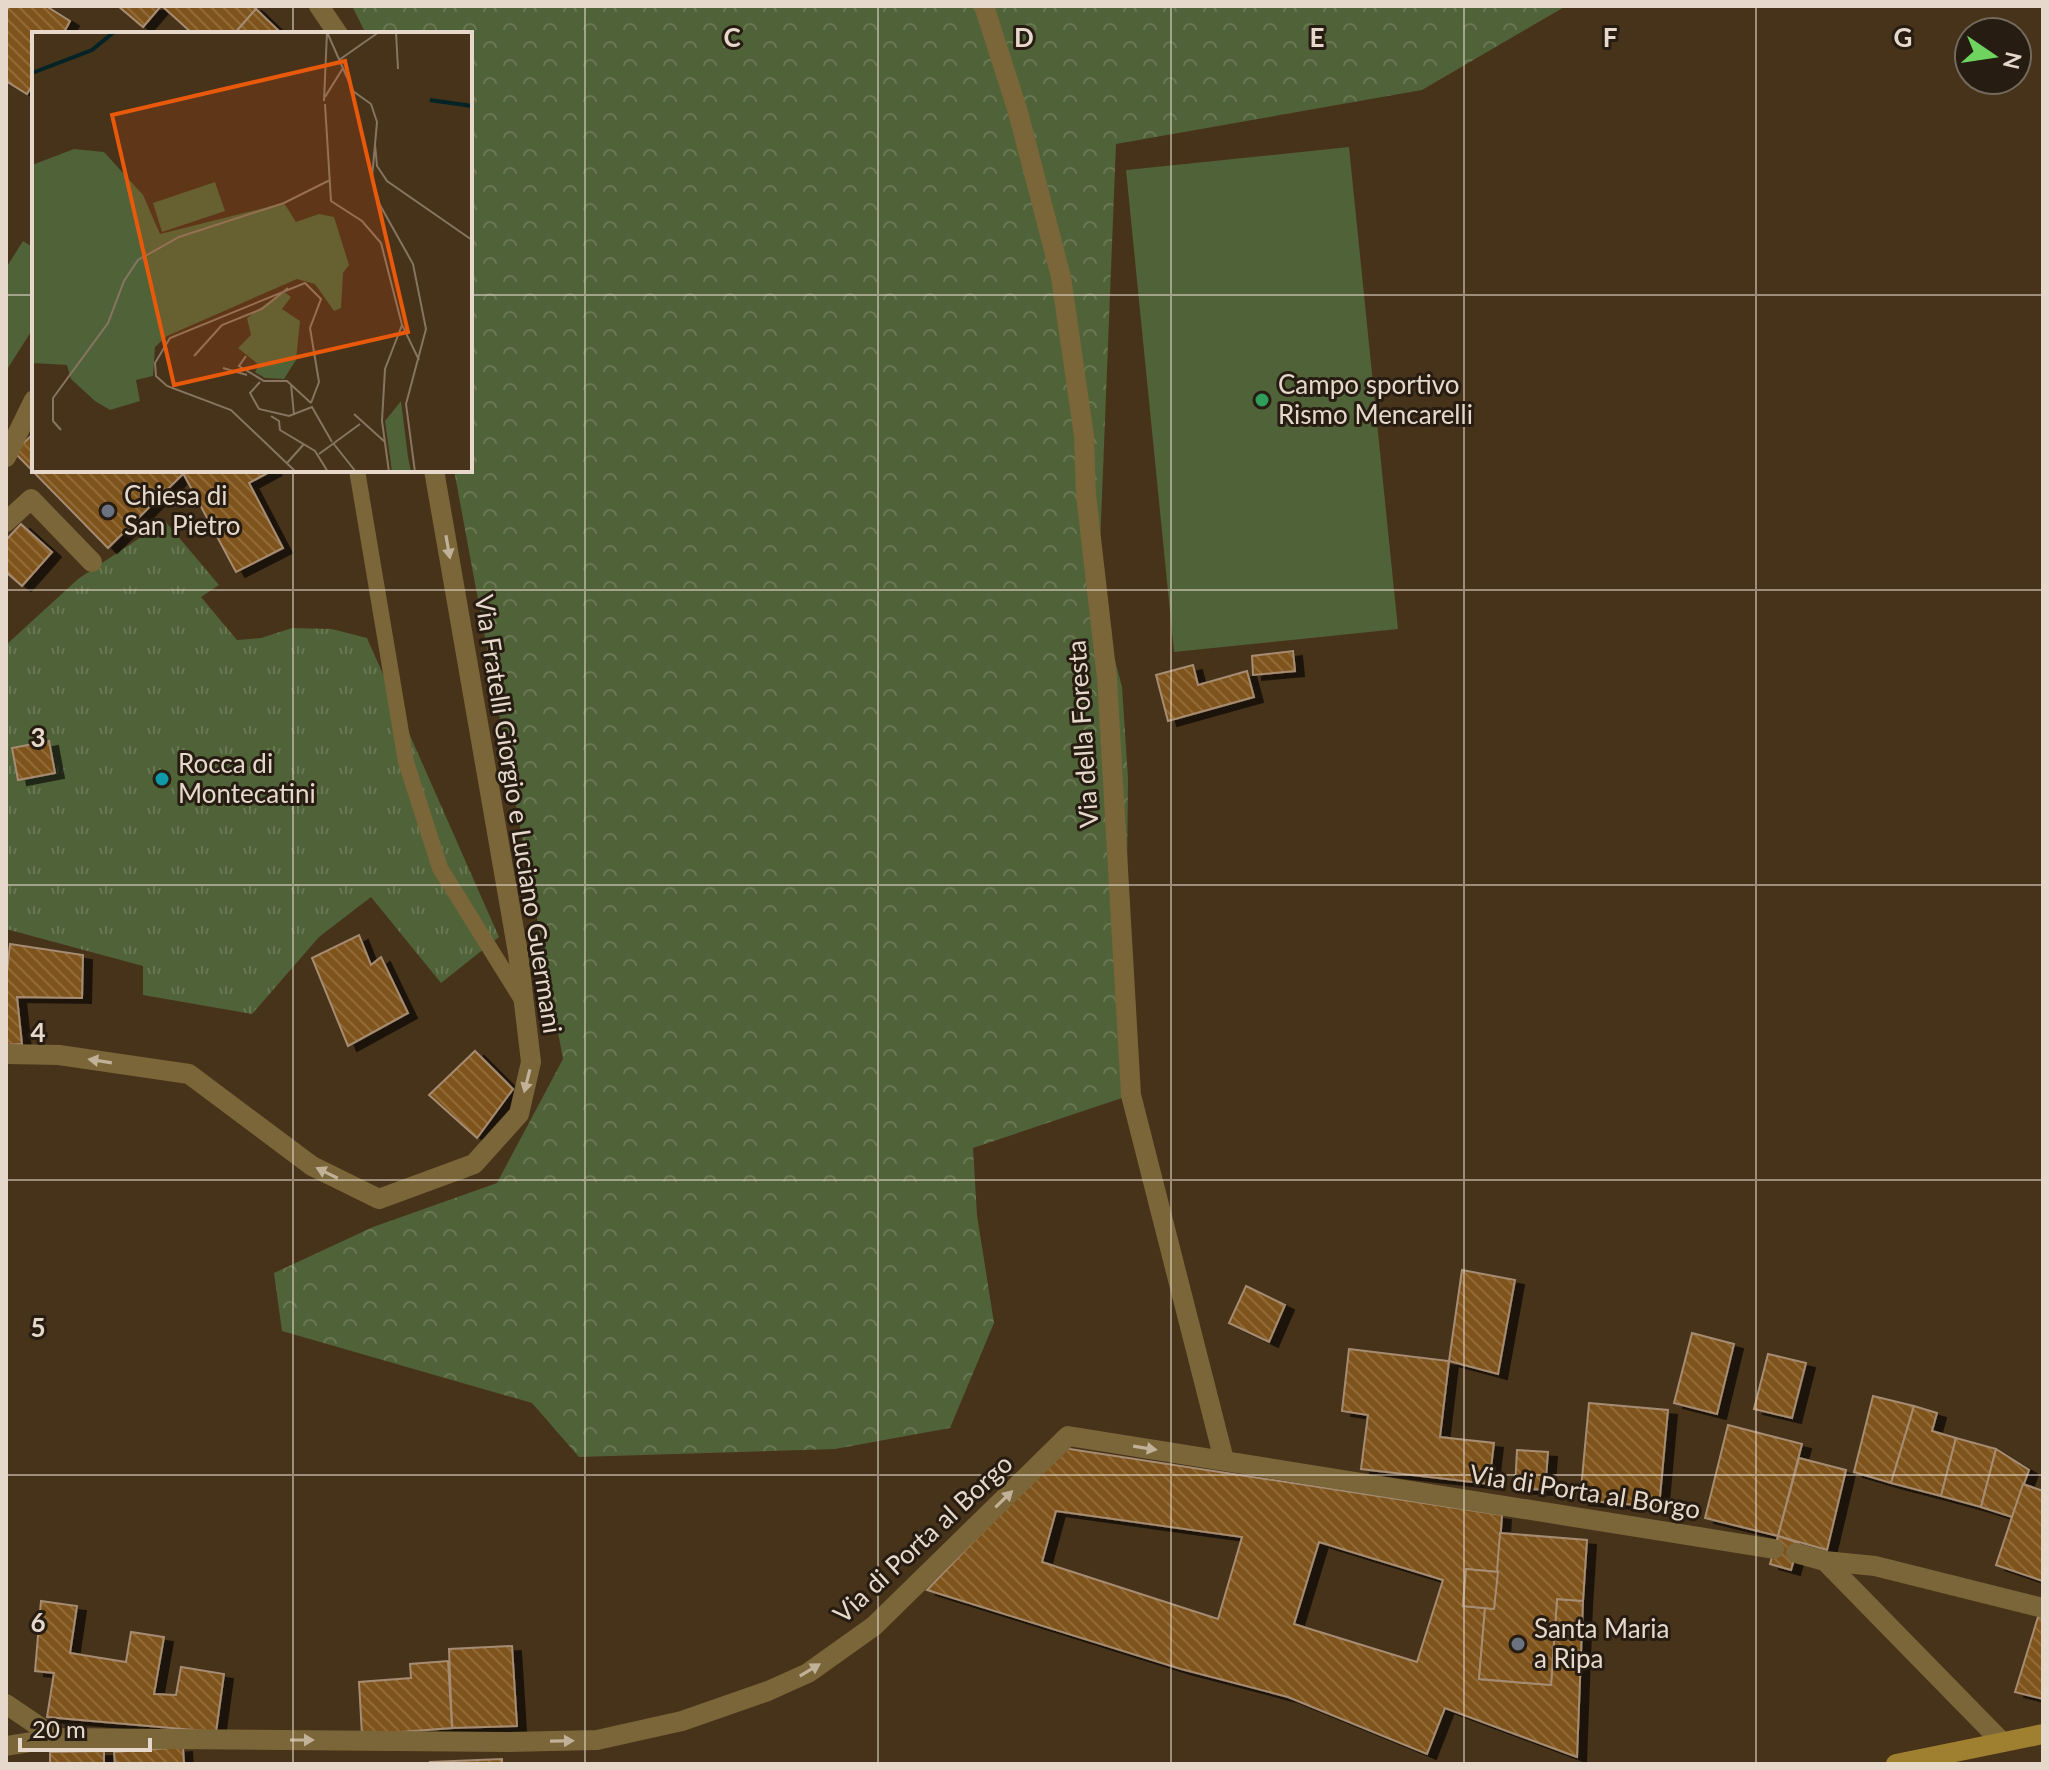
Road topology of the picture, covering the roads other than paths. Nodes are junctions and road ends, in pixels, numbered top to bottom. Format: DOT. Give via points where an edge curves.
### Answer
graph roads {
  1 [pos="319,6"];
  2 [pos="984,6"];
  3 [pos="337,32"];
  4 [pos="32,404"];
  5 [pos="6,457"];
  6 [pos="357,472"];
  7 [pos="434,472"];
  8 [pos="6,522"];
  9 [pos="92,562"];
  10 [pos="525,1004"];
  11 [pos="6,1054"];
  12 [pos="1224,1460"];
  13 [pos="1774,1549"];
  14 [pos="1796,1553"];
  15 [pos="1825,1561"];
  16 [pos="2043,1608"];
  17 [pos="6,1704"];
  18 [pos="2043,1734"];
  19 [pos="56,1738"];
  20 [pos="2002,1742"];
  21 [pos="6,1746"];
  22 [pos="1896,1764"];
  1 -- 3 [label="street"];
  2 -- 12 [label="street, Via della Foresta" via="1061,277 1084,436 1107,678 1131,1095"];
  4 -- 5 [label="street"];
  6 -- 10 [label="lane" via="406,762 440,868"];
  7 -- 10 [label="street, Via Fratelli Giorgio e Luciano Guermani, one-way"];
  8 -- 9 [label="street" via="31,499"];
  10 -- 11 [label="street, Via Fratelli Giorgio e Luciano Guermani, one-way" via="531,1062 519,1114 474,1164 379,1199 312,1166 189,1074 59,1055"];
  12 -- 13 [label="street, Via di Porta al Borgo"];
  19 -- 12 [label="street, Via di Porta al Borgo, one-way" via="597,1740 682,1721 808,1673 874,1626 1068,1436"];
  14 -- 15 [label="street"];
  15 -- 16 [label="street" via="1875,1566"];
  15 -- 20 [label="street"];
  17 -- 19 [label="street"];
  18 -- 20 [label="street"];
  19 -- 21 [label="street, Via di Porta al Borgo"];
  20 -- 22 [label="street"];
}
